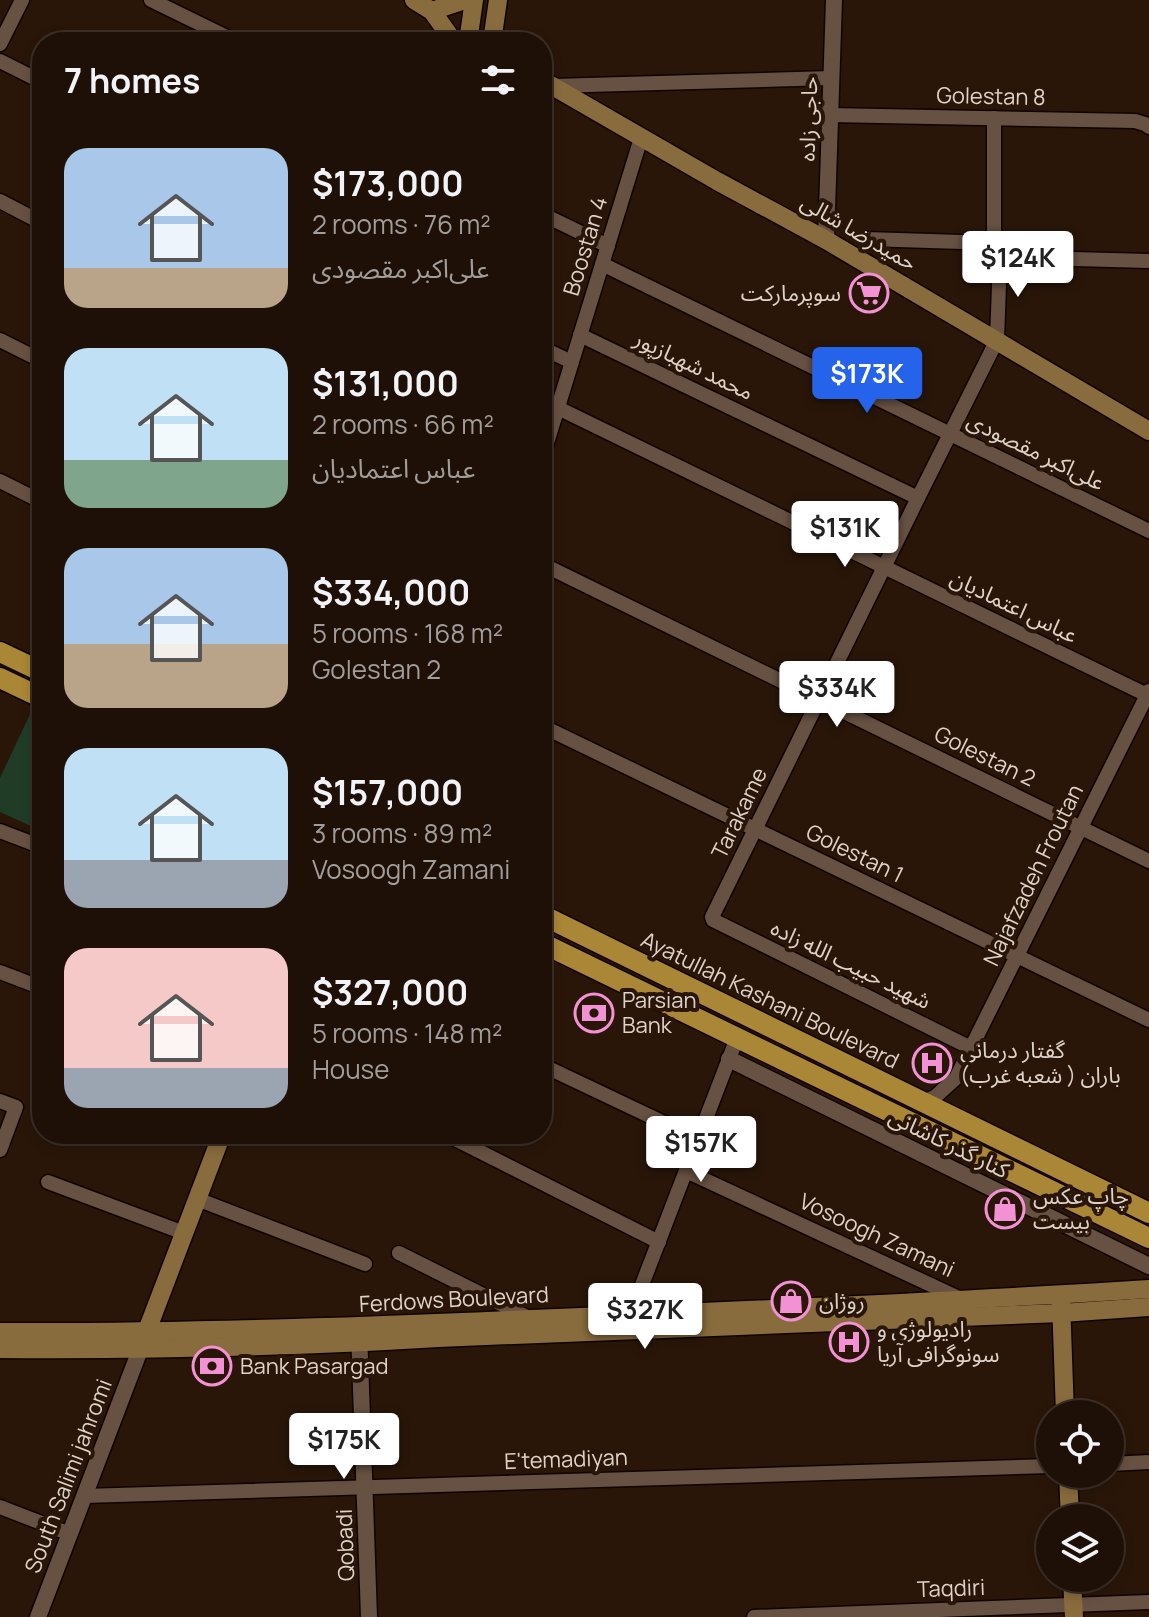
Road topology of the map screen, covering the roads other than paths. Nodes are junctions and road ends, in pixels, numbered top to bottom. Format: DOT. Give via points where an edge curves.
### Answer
graph roads {
  1 [pos="22,0"];
  2 [pos="151,0"];
  3 [pos="414,0"];
  4 [pos="465,0"];
  5 [pos="474,0"];
  6 [pos="834,0"];
  7 [pos="498,3"];
  8 [pos="432,11"];
  9 [pos="217,32"];
  10 [pos="447,32"];
  11 [pos="469,32"];
  12 [pos="494,32"];
  13 [pos="502,32"];
  14 [pos="0,44"];
  15 [pos="0,61"];
  16 [pos="32,77"];
  17 [pos="831,78"];
  18 [pos="552,83"];
  19 [pos="552,86"];
  20 [pos="830,115"];
  21 [pos="994,118"];
  22 [pos="1149,127"];
  23 [pos="641,138"];
  24 [pos="0,201"];
  25 [pos="32,218"];
  26 [pos="552,219"];
  27 [pos="866,239"];
  28 [pos="826,240"];
  29 [pos="608,246"];
  30 [pos="997,250"];
  31 [pos="1149,261"];
  32 [pos="602,264"];
  33 [pos="580,335"];
  34 [pos="0,340"];
  35 [pos="997,340"];
  36 [pos="552,353"];
  37 [pos="32,356"];
  38 [pos="572,362"];
  39 [pos="558,408"];
  40 [pos="552,425"];
  41 [pos="1149,431"];
  42 [pos="950,434"];
  43 [pos="0,481"];
  44 [pos="32,497"];
  45 [pos="918,498"];
  46 [pos="1149,531"];
  47 [pos="884,567"];
  48 [pos="552,569"];
  49 [pos="0,652"];
  50 [pos="32,667"];
  51 [pos="0,678"];
  52 [pos="32,693"];
  53 [pos="1148,694"];
  54 [pos="819,699"];
  55 [pos="552,731"];
  56 [pos="1081,828"];
  57 [pos="756,829"];
  58 [pos="0,831"];
  59 [pos="32,843"];
  60 [pos="1149,861"];
  61 [pos="712,919"];
  62 [pos="552,920"];
  63 [pos="552,948"];
  64 [pos="1017,956"];
  65 [pos="0,972"];
  66 [pos="32,984"];
  67 [pos="1149,1020"];
  68 [pos="737,1038"];
  69 [pos="971,1048"];
  70 [pos="729,1059"];
  71 [pos="552,1070"];
  72 [pos="956,1078"];
  73 [pos="0,1101"];
  74 [pos="922,1102"];
  75 [pos="955,1118"];
  76 [pos="698,1139"];
  77 [pos="218,1144"];
  78 [pos="465,1144"];
  79 [pos="0,1150"];
  80 [pos="686,1171"];
  81 [pos="48,1182"];
  82 [pos="197,1199"];
  83 [pos="1149,1213"];
  84 [pos="184,1233"];
  85 [pos="1149,1238"];
  86 [pos="659,1242"];
  87 [pos="399,1253"];
  88 [pos="365,1264"];
  89 [pos="1149,1266"];
  90 [pos="1149,1289"];
  91 [pos="1061,1304"];
  92 [pos="1149,1307"];
  93 [pos="963,1308"];
  94 [pos="630,1323"];
  95 [pos="532,1327"];
  96 [pos="0,1332"];
  97 [pos="359,1335"];
  98 [pos="143,1342"];
  99 [pos="0,1349"];
  100 [pos="1064,1400"];
  101 [pos="1149,1462"];
  102 [pos="1124,1463"];
  103 [pos="1036,1466"];
  104 [pos="364,1487"];
  105 [pos="84,1496"];
  106 [pos="0,1507"];
  107 [pos="70,1534"];
  108 [pos="1149,1602"];
  109 [pos="1074,1611"];
  110 [pos="38,1617"];
  111 [pos="369,1617"];
  112 [pos="754,1617"];
  1 -- 14 [label="street"];
  2 -- 9 [label="street"];
  3 -- 8 [label="main road"];
  4 -- 8 [label="main road"];
  5 -- 11 [label="main road"];
  6 -- 17 [label="street, حاجی زاده"];
  7 -- 12 [label="main road"];
  7 -- 13 [label="main road"];
  8 -- 10 [label="main road"];
  15 -- 16 [label="street"];
  17 -- 18 [label="street"];
  17 -- 20 [label="street, حاجی زاده"];
  19 -- 23 [label="main road, حمیدرضا شالی"];
  20 -- 21 [label="street, Golestan 8"];
  20 -- 28 [label="street, حاجی زاده"];
  21 -- 22 [label="street, Golestan 8" via="1135,121"];
  21 -- 30 [label="street"];
  23 -- 28 [label="main road, حمیدرضا شالی"];
  23 -- 29 [label="street, Boostan 4"];
  24 -- 25 [label="street"];
  26 -- 29 [label="street"];
  27 -- 30 [label="street"];
  28 -- 35 [label="main road, حمیدرضا شالی"];
  29 -- 32 [label="street, Boostan 4"];
  30 -- 31 [label="street"];
  30 -- 35 [label="street"];
  32 -- 33 [label="street, Boostan 4"];
  32 -- 42 [label="street, علی‌اکبر مقصودی"];
  33 -- 38 [label="street, Boostan 4"];
  33 -- 45 [label="street, محمد شهبازپور"];
  34 -- 37 [label="street"];
  35 -- 41 [label="main road, حمیدرضا شالی"];
  35 -- 42 [label="street, Tarakame"];
  36 -- 38 [label="street"];
  38 -- 39 [label="street, Boostan 4"];
  39 -- 40 [label="street, Boostan 4"];
  39 -- 47 [label="street, عباس اعتمادیان"];
  42 -- 45 [label="street, Tarakame"];
  42 -- 46 [label="street, علی‌اکبر مقصودی"];
  43 -- 44 [label="street"];
  45 -- 47 [label="street, Tarakame"];
  47 -- 53 [label="street, عباس اعتمادیان"];
  47 -- 54 [label="street, Tarakame"];
  48 -- 54 [label="street, Golestan 2"];
  49 -- 50 [label="main road"];
  51 -- 52 [label="main road"];
  53 -- 56 [label="street, Najafzadeh Froutan"];
  54 -- 56 [label="street, Golestan 2"];
  54 -- 57 [label="street, Tarakame"];
  55 -- 57 [label="street, Golestan 1"];
  56 -- 60 [label="street, Golestan 2"];
  56 -- 64 [label="street, Najafzadeh Froutan"];
  57 -- 61 [label="street, Tarakame"];
  57 -- 64 [label="street, Golestan 1"];
  58 -- 59 [label="street"];
  61 -- 69 [label="street, شهید حبیب الله زاده"];
  62 -- 74 [label="main road, Ayatullah Kashani Boulevard"];
  63 -- 68 [label="main road"];
  64 -- 67 [label="street, Golestan 1"];
  64 -- 69 [label="street, Najafzadeh Froutan"];
  65 -- 66 [label="street"];
  68 -- 70 [label="street"];
  68 -- 85 [label="main road"];
  69 -- 72 [label="street, Najafzadeh Froutan"];
  70 -- 76 [label="street"];
  70 -- 89 [label="street, کنار گذر کاشانی"];
  71 -- 76 [label="street"];
  72 -- 74 [label="street, Najafzadeh Froutan"];
  72 -- 75 [label="street, Najafzadeh Froutan"];
  73 -- 79 [label="street" via="16,1107"];
  74 -- 75 [label="main road, Ayatullah Kashani Boulevard"];
  75 -- 83 [label="main road, Ayatullah Kashani Boulevard"];
  76 -- 80 [label="street"];
  77 -- 82 [label="main road"];
  78 -- 86 [label="street"];
  80 -- 86 [label="street"];
  80 -- 93 [label="street, Vosoogh Zamani"];
  81 -- 84 [label="street"];
  82 -- 84 [label="main road"];
  82 -- 88 [label="street"];
  84 -- 98 [label="main road"];
  86 -- 94 [label="street"];
  87 -- 95 [label="street"];
  90 -- 91 [label="main road, Ferdows Boulevard"];
  91 -- 92 [label="main road, Ferdows Boulevard"];
  91 -- 93 [label="main road, Ferdows Boulevard"];
  91 -- 100 [label="main road"];
  93 -- 94 [label="main road, Ferdows Boulevard"];
  94 -- 95 [label="main road, Ferdows Boulevard"];
  95 -- 97 [label="main road, Ferdows Boulevard"];
  96 -- 98 [label="main road, Ferdows Boulevard"];
  97 -- 98 [label="main road, Ferdows Boulevard"];
  97 -- 104 [label="street, Qobadi"];
  98 -- 99 [label="main road, Ferdows Boulevard"];
  98 -- 105 [label="street, South Salimi jahromi"];
  101 -- 102 [label="street"];
  103 -- 104 [label="street, E'temadiyan"];
  104 -- 105 [label="street, E'temadiyan"];
  104 -- 111 [label="street, Qobadi"];
  105 -- 107 [label="street, South Salimi jahromi"];
  106 -- 107 [label="street"];
  107 -- 110 [label="street, South Salimi jahromi"];
  108 -- 109 [label="street, Taqdiri"];
  109 -- 112 [label="street, Taqdiri"];
}
